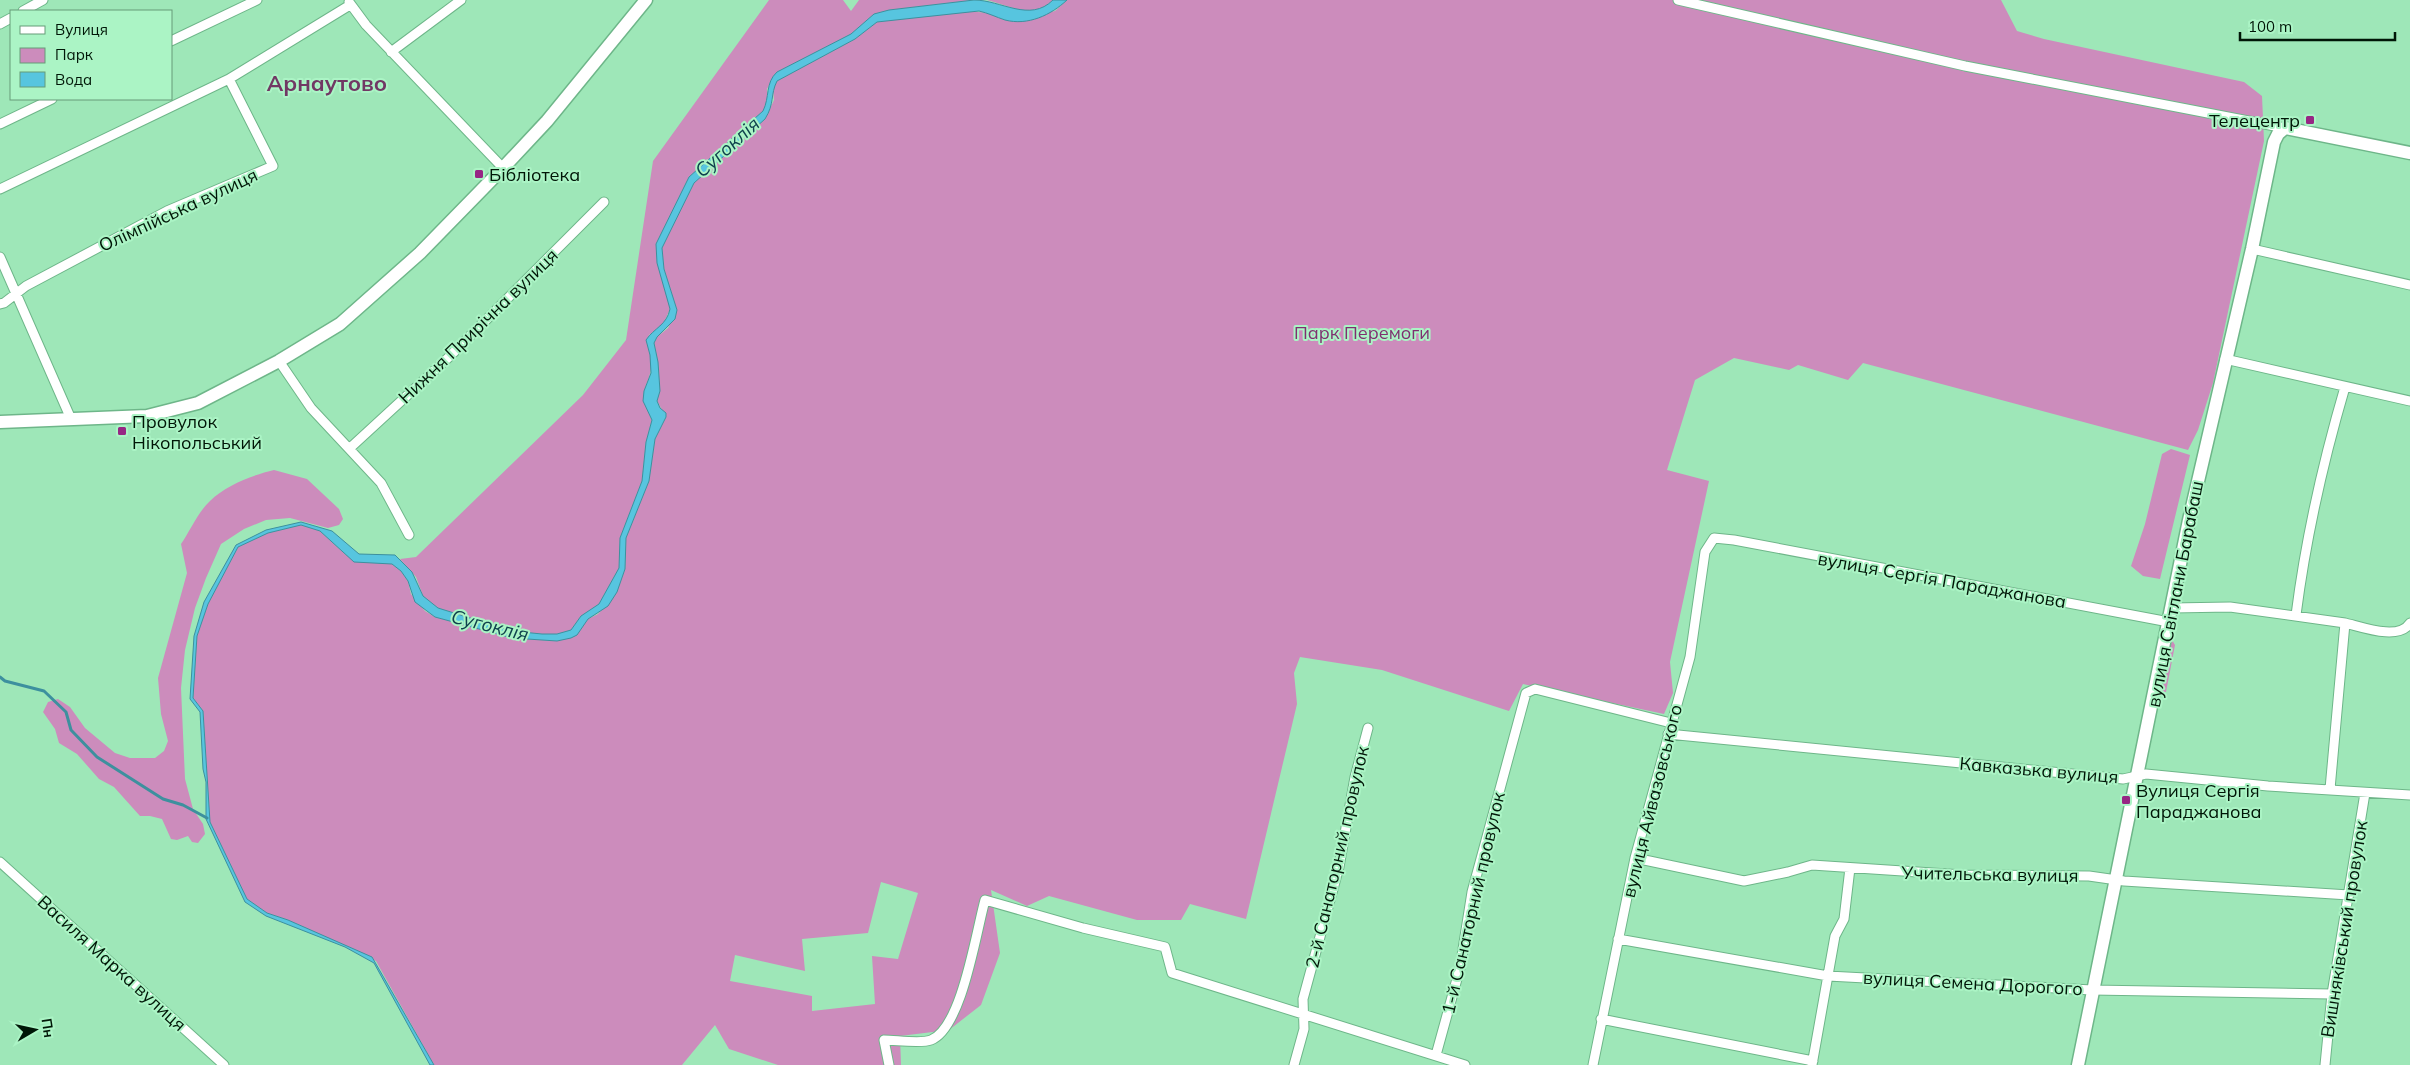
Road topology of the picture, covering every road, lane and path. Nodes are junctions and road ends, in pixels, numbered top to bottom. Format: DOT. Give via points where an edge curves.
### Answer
graph roads {
  1 [pos="42,0"];
  2 [pos="257,0"];
  3 [pos="460,0"];
  4 [pos="646,0"];
  5 [pos="1678,0"];
  6 [pos="349,3"];
  7 [pos="25,10"];
  8 [pos="172,41"];
  9 [pos="391,52"];
  10 [pos="230,79"];
  11 [pos="50,100"];
  12 [pos="0,124"];
  13 [pos="2285,128"];
  14 [pos="2410,153"];
  15 [pos="503,168"];
  16 [pos="0,188"];
  17 [pos="604,202"];
  18 [pos="2252,249"];
  19 [pos="0,257"];
  20 [pos="2410,285"];
  21 [pos="15,295"];
  22 [pos="0,304"];
  23 [pos="2225,359"];
  24 [pos="279,361"];
  25 [pos="2345,387"];
  26 [pos="2410,401"];
  27 [pos="71,419"];
  28 [pos="0,422"];
  29 [pos="350,448"];
  30 [pos="409,535"];
  31 [pos="1714,538"];
  32 [pos="2172,608"];
  33 [pos="2296,615"];
  34 [pos="2169,622"];
  35 [pos="2345,623"];
  36 [pos="2410,623"];
  37 [pos="1670,723"];
  38 [pos="1368,728"];
  39 [pos="1668,734"];
  40 [pos="2138,776"];
  41 [pos="2330,789"];
  42 [pos="2365,793"];
  43 [pos="2410,795"];
  44 [pos="1635,858"];
  45 [pos="0,862"];
  46 [pos="1850,868"];
  47 [pos="2116,880"];
  48 [pos="2349,895"];
  49 [pos="1618,939"];
  50 [pos="1828,976"];
  51 [pos="2092,990"];
  52 [pos="2332,994"];
  53 [pos="1305,1015"];
  54 [pos="1601,1019"];
  55 [pos="1436,1055"];
  56 [pos="1812,1063"];
  57 [pos="224,1065"];
  58 [pos="888,1065"];
  59 [pos="1294,1065"];
  60 [pos="1465,1065"];
  61 [pos="1593,1065"];
  62 [pos="2078,1065"];
  63 [pos="2325,1065"];
  1 -- 7 [label="street"];
  2 -- 8 [label="street"];
  3 -- 9 [label="street"];
  4 -- 15 [label="street" via="547,121"];
  5 -- 13 [label="street" via="1965,66"];
  6 -- 9 [label="street"];
  6 -- 10 [label="street"];
  9 -- 15 [label="street"];
  10 -- 16 [label="street"];
  10 -- 21 [label="street, Олімпійська вулиця" via="272,166 167,211 26,286"];
  11 -- 12 [label="street"];
  13 -- 14 [label="street"];
  13 -- 18 [label="street, вулиця Світлани Барабаш" via="2274,142"];
  15 -- 24 [label="street" via="420,253 340,324"];
  17 -- 29 [label="street, Нижня Прирічна вулиця" via="449,357"];
  18 -- 20 [label="street"];
  18 -- 23 [label="street, вулиця Світлани Барабаш"];
  19 -- 21 [label="street"];
  21 -- 22 [label="street, Олімпійська вулиця"];
  21 -- 27 [label="street"];
  23 -- 25 [label="street"];
  23 -- 32 [label="street, вулиця Світлани Барабаш"];
  24 -- 27 [label="street" via="198,403 168,412"];
  24 -- 29 [label="street" via="311,408"];
  25 -- 26 [label="street"];
  25 -- 33 [label="street" via="2305,545"];
  27 -- 28 [label="street"];
  29 -- 30 [label="street" via="382,483"];
  31 -- 34 [label="street, вулиця Сергія Параджанова"];
  31 -- 37 [label="street, вулиця Айвазовського" via="1706,552 1690,657"];
  32 -- 33 [label="street" via="2230,607"];
  32 -- 34 [label="street, вулиця Світлани Барабаш"];
  33 -- 35 [label="street"];
  34 -- 40 [label="street, вулиця Світлани Барабаш"];
  35 -- 36 [label="street" via="2399,632"];
  35 -- 41 [label="street"];
  37 -- 39 [label="street, вулиця Айвазовського"];
  37 -- 55 [label="street, 1-й Санаторний провулок" via="1535,689 1526,693 1472,892 1460,968"];
  38 -- 53 [label="street, 2-й Санаторний провулок" via="1355,777 1339,867 1303,999"];
  39 -- 40 [label="street, Кавказька вулиця" via="2123,779"];
  39 -- 44 [label="street, вулиця Айвазовського"];
  40 -- 41 [label="street, Кавказька вулиця" via="2146,774"];
  40 -- 47 [label="street, вулиця Світлани Барабаш"];
  41 -- 42 [label="street, Кавказька вулиця"];
  42 -- 43 [label="street, Кавказька вулиця"];
  42 -- 48 [label="street, Вишняківський провулок"];
  44 -- 46 [label="street, Учительська вулиця" via="1744,881 1812,865"];
  44 -- 49 [label="street, вулиця Айвазовського"];
  45 -- 57 [label="street, Василя Марка вулиця"];
  46 -- 47 [label="street, Учительська вулиця" via="1962,875 2089,876"];
  46 -- 50 [label="street" via="1844,918 1835,936"];
  47 -- 48 [label="street, Учительська вулиця"];
  47 -- 51 [label="street, вулиця Світлани Барабаш"];
  48 -- 52 [label="street, Вишняківський провулок"];
  49 -- 50 [label="street, вулиця Семена Дорогого"];
  49 -- 54 [label="street, вулиця Айвазовського"];
  50 -- 51 [label="street, вулиця Семена Дорогого"];
  50 -- 56 [label="street"];
  51 -- 52 [label="street, вулиця Семена Дорогого"];
  51 -- 62 [label="street, вулиця Світлани Барабаш"];
  52 -- 63 [label="street, Вишняківський провулок"];
  53 -- 55 [label="street"];
  53 -- 58 [label="street" via="1172,973 1165,947 986,900 960,1002 942,1033 930,1041 884,1040"];
  53 -- 59 [label="street, 2-й Санаторний провулок"];
  54 -- 56 [label="street"];
  54 -- 61 [label="street, вулиця Айвазовського"];
  55 -- 60 [label="street"];
}
